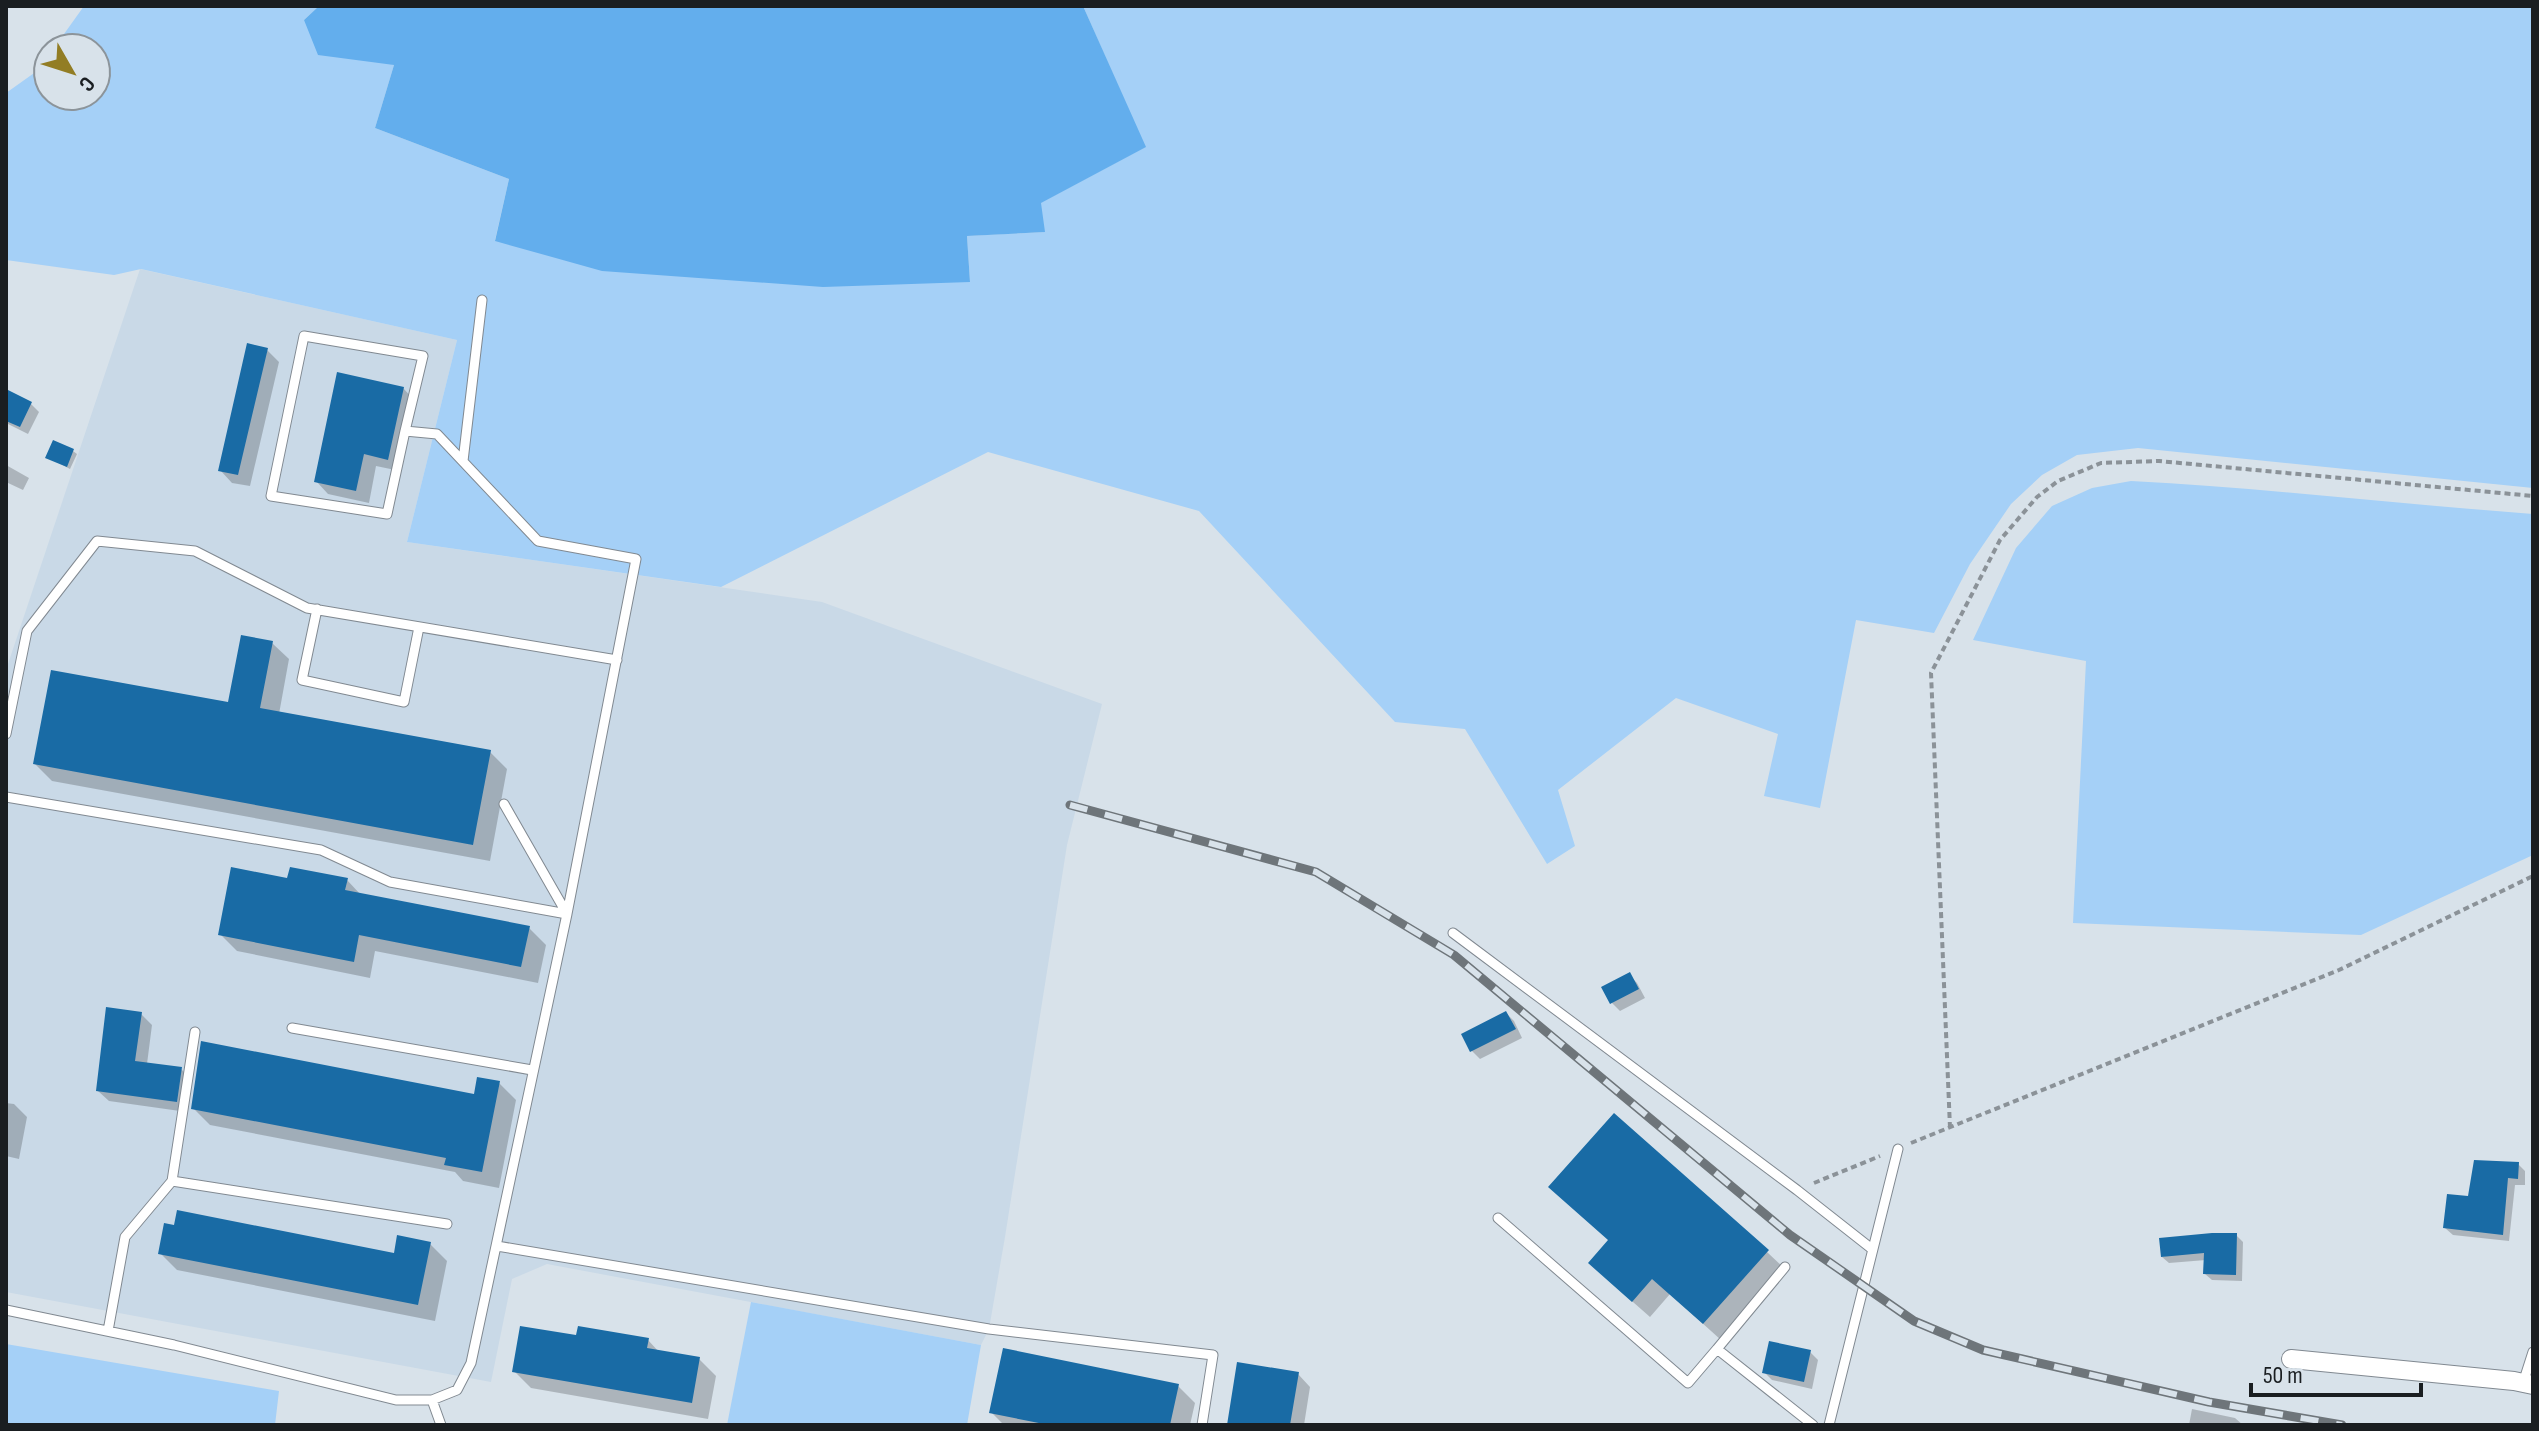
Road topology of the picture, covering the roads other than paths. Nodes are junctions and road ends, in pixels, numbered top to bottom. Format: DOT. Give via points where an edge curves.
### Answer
graph roads {
  1 [pos="482,300"];
  2 [pos="405,431"];
  3 [pos="463,461"];
  4 [pos="317,609"];
  5 [pos="419,627"];
  6 [pos="617,660"];
  7 [pos="6,734"];
  8 [pos="6,797"];
  9 [pos="504,804"];
  10 [pos="567,914"];
  11 [pos="1453,933"];
  12 [pos="292,1028"];
  13 [pos="195,1032"];
  14 [pos="532,1070"];
  15 [pos="1898,1149"];
  16 [pos="172,1181"];
  17 [pos="1498,1218"];
  18 [pos="447,1224"];
  19 [pos="497,1246"];
  20 [pos="1872,1249"];
  21 [pos="1785,1267"];
  22 [pos="6,1310"];
  23 [pos="108,1331"];
  24 [pos="1717,1349"];
  25 [pos="2533,1352"];
  26 [pos="2291,1359"];
  27 [pos="2528,1384"];
  28 [pos="432,1400"];
  29 [pos="441,1425"];
  30 [pos="1202,1425"];
  31 [pos="1813,1425"];
  32 [pos="1829,1425"];
  1 -- 3 [label="lane"];
  2 -- 2 [label="lane" via="423,356 304,336 271,496 387,514"];
  2 -- 3 [label="lane" via="437,434"];
  3 -- 6 [label="lane" via="538,541 636,559"];
  4 -- 5 [label="lane"];
  4 -- 5 [label="lane" via="302,680 404,702"];
  4 -- 7 [label="lane" via="195,551 97,541 27,631"];
  5 -- 6 [label="lane"];
  6 -- 10 [label="lane"];
  8 -- 10 [label="lane" via="321,850 390,882"];
  9 -- 10 [label="lane"];
  10 -- 14 [label="lane"];
  11 -- 20 [label="lane"];
  12 -- 14 [label="lane"];
  13 -- 16 [label="lane"];
  14 -- 19 [label="lane"];
  15 -- 20 [label="lane"];
  16 -- 18 [label="lane"];
  16 -- 23 [label="lane" via="125,1237"];
  17 -- 24 [label="lane" via="1688,1383"];
  19 -- 28 [label="lane" via="471,1363 457,1390"];
  19 -- 30 [label="lane" via="989,1329 1213,1355"];
  20 -- 32 [label="lane"];
  21 -- 24 [label="lane"];
  22 -- 23 [label="lane"];
  23 -- 28 [label="lane" via="396,1400"];
  24 -- 31 [label="lane"];
  25 -- 27 [label="lane"];
  26 -- 27 [label="street"];
  28 -- 29 [label="lane"];
}
